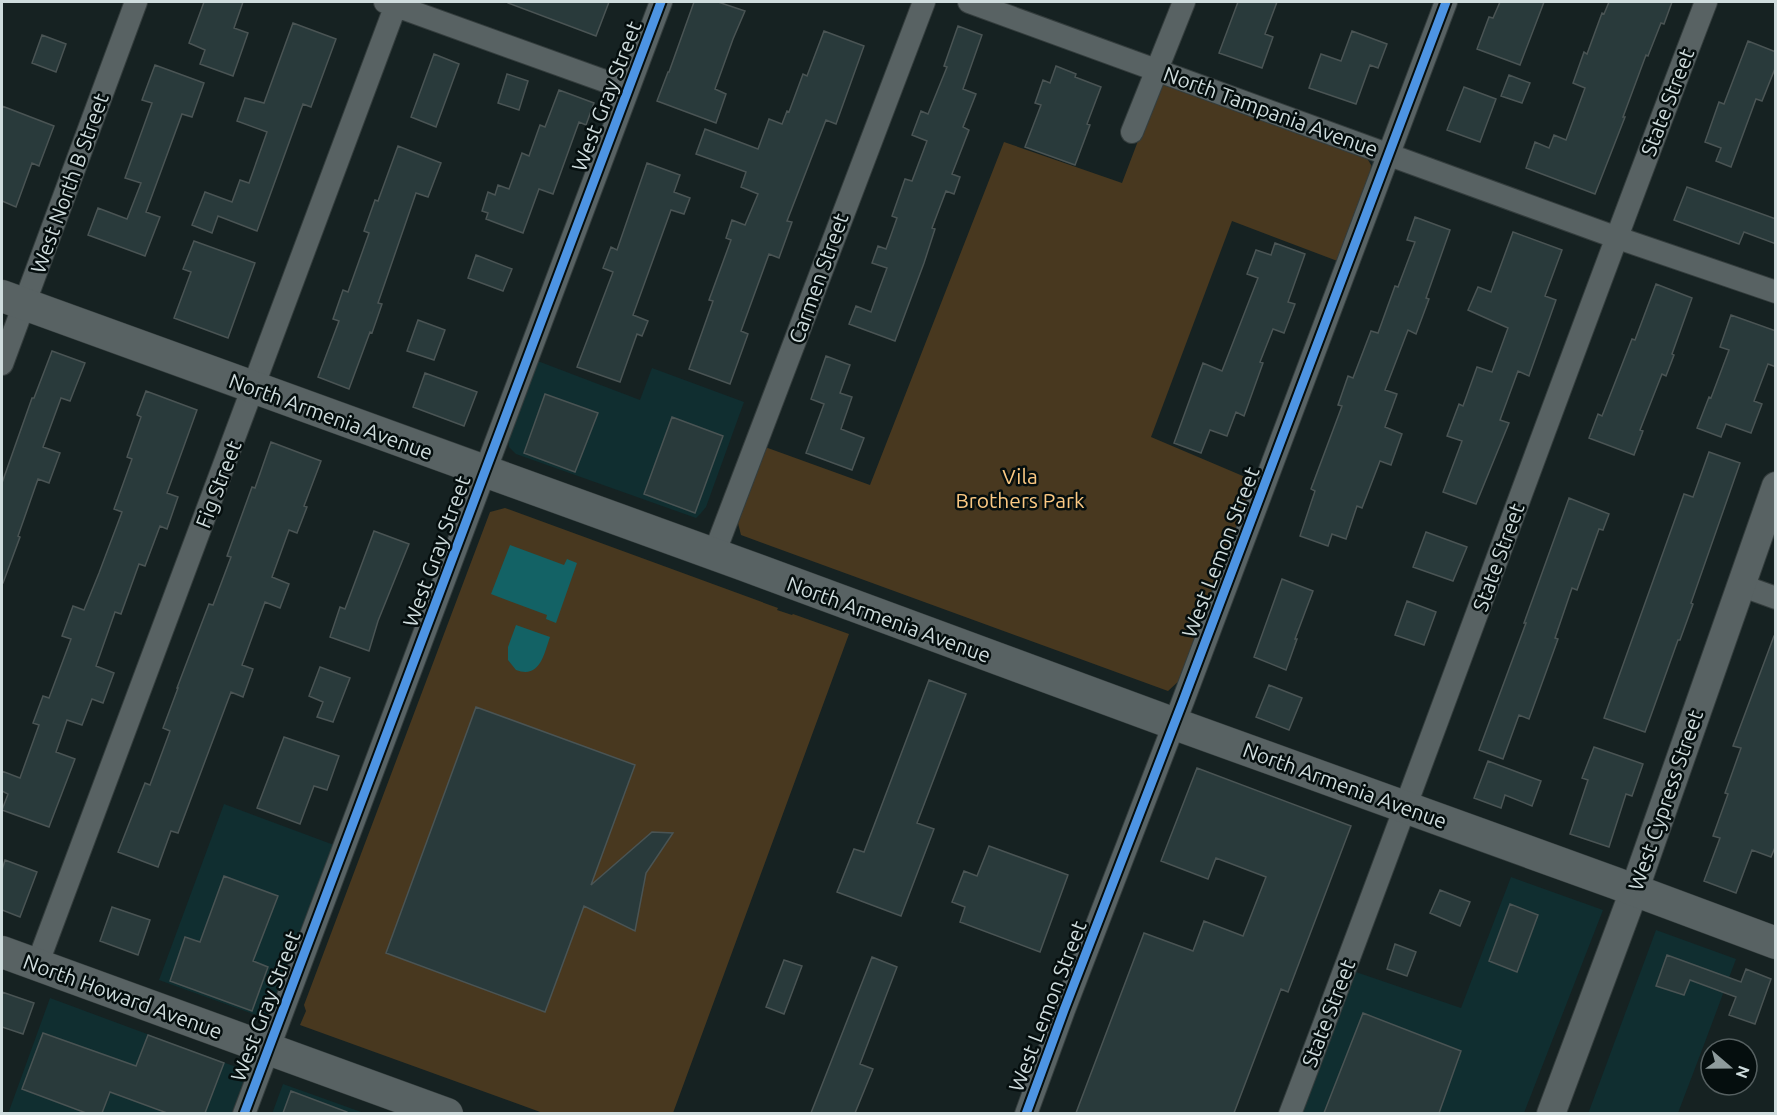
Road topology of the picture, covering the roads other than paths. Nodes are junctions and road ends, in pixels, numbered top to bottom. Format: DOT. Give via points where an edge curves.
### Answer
graph roads {
  1 [pos="136,2"];
  2 [pos="661,2"];
  3 [pos="924,2"];
  4 [pos="969,2"];
  5 [pos="1184,2"];
  6 [pos="1446,2"];
  7 [pos="1706,2"];
  8 [pos="393,3"];
  9 [pos="1158,70"];
  10 [pos="627,89"];
  11 [pos="1132,132"];
  12 [pos="1389,154"];
  13 [pos="1616,237"];
  14 [pos="1776,292"];
  15 [pos="13,300"];
  16 [pos="2,364"];
  17 [pos="254,388"];
  18 [pos="485,471"];
  19 [pos="1776,486"];
  20 [pos="714,554"];
  21 [pos="1740,585"];
  22 [pos="1776,598"];
  23 [pos="1175,724"];
  24 [pos="1406,807"];
  25 [pos="1634,891"];
  26 [pos="1776,944"];
  27 [pos="2,952"];
  28 [pos="37,965"];
  29 [pos="268,1049"];
  30 [pos="244,1113"];
  31 [pos="447,1113"];
  32 [pos="1026,1113"];
  33 [pos="1290,1113"];
  34 [pos="1551,1113"];
  1 -- 15 [label="street, West North B Street"];
  2 -- 10 [label="street, West Gray Street"];
  3 -- 20 [label="street, Carmen Street"];
  4 -- 9 [label="street, North Tampania Avenue"];
  5 -- 9 [label="street"];
  6 -- 12 [label="street, West Lemon Street"];
  7 -- 13 [label="street, State Street"];
  8 -- 10 [label="street"];
  8 -- 17 [label="street, Fig Street"];
  9 -- 11 [label="street"];
  9 -- 12 [label="street, North Tampania Avenue"];
  10 -- 18 [label="street, West Gray Street"];
  12 -- 13 [label="street, North Tampania Avenue"];
  12 -- 23 [label="street, West Lemon Street"];
  13 -- 14 [label="street, North Tampania Avenue"];
  13 -- 24 [label="street, State Street"];
  15 -- 16 [label="street, West North B Street"];
  15 -- 17 [label="main road, North Armenia Avenue"];
  17 -- 18 [label="main road, North Armenia Avenue"];
  17 -- 28 [label="street, Fig Street"];
  18 -- 20 [label="main road, North Armenia Avenue"];
  18 -- 29 [label="street, West Gray Street"];
  19 -- 21 [label="street, West Cypress Street"];
  20 -- 23 [label="main road, North Armenia Avenue"];
  21 -- 22 [label="street"];
  21 -- 25 [label="street, West Cypress Street"];
  23 -- 24 [label="main road, North Armenia Avenue"];
  23 -- 32 [label="street, West Lemon Street"];
  24 -- 25 [label="main road, North Armenia Avenue"];
  24 -- 33 [label="street, State Street"];
  25 -- 26 [label="main road, North Armenia Avenue"];
  25 -- 34 [label="street, West Cypress Street"];
  27 -- 28 [label="main road, North Howard Avenue"];
  28 -- 29 [label="main road, North Howard Avenue"];
  29 -- 30 [label="street, West Gray Street"];
  29 -- 31 [label="main road, North Howard Avenue"];
}
